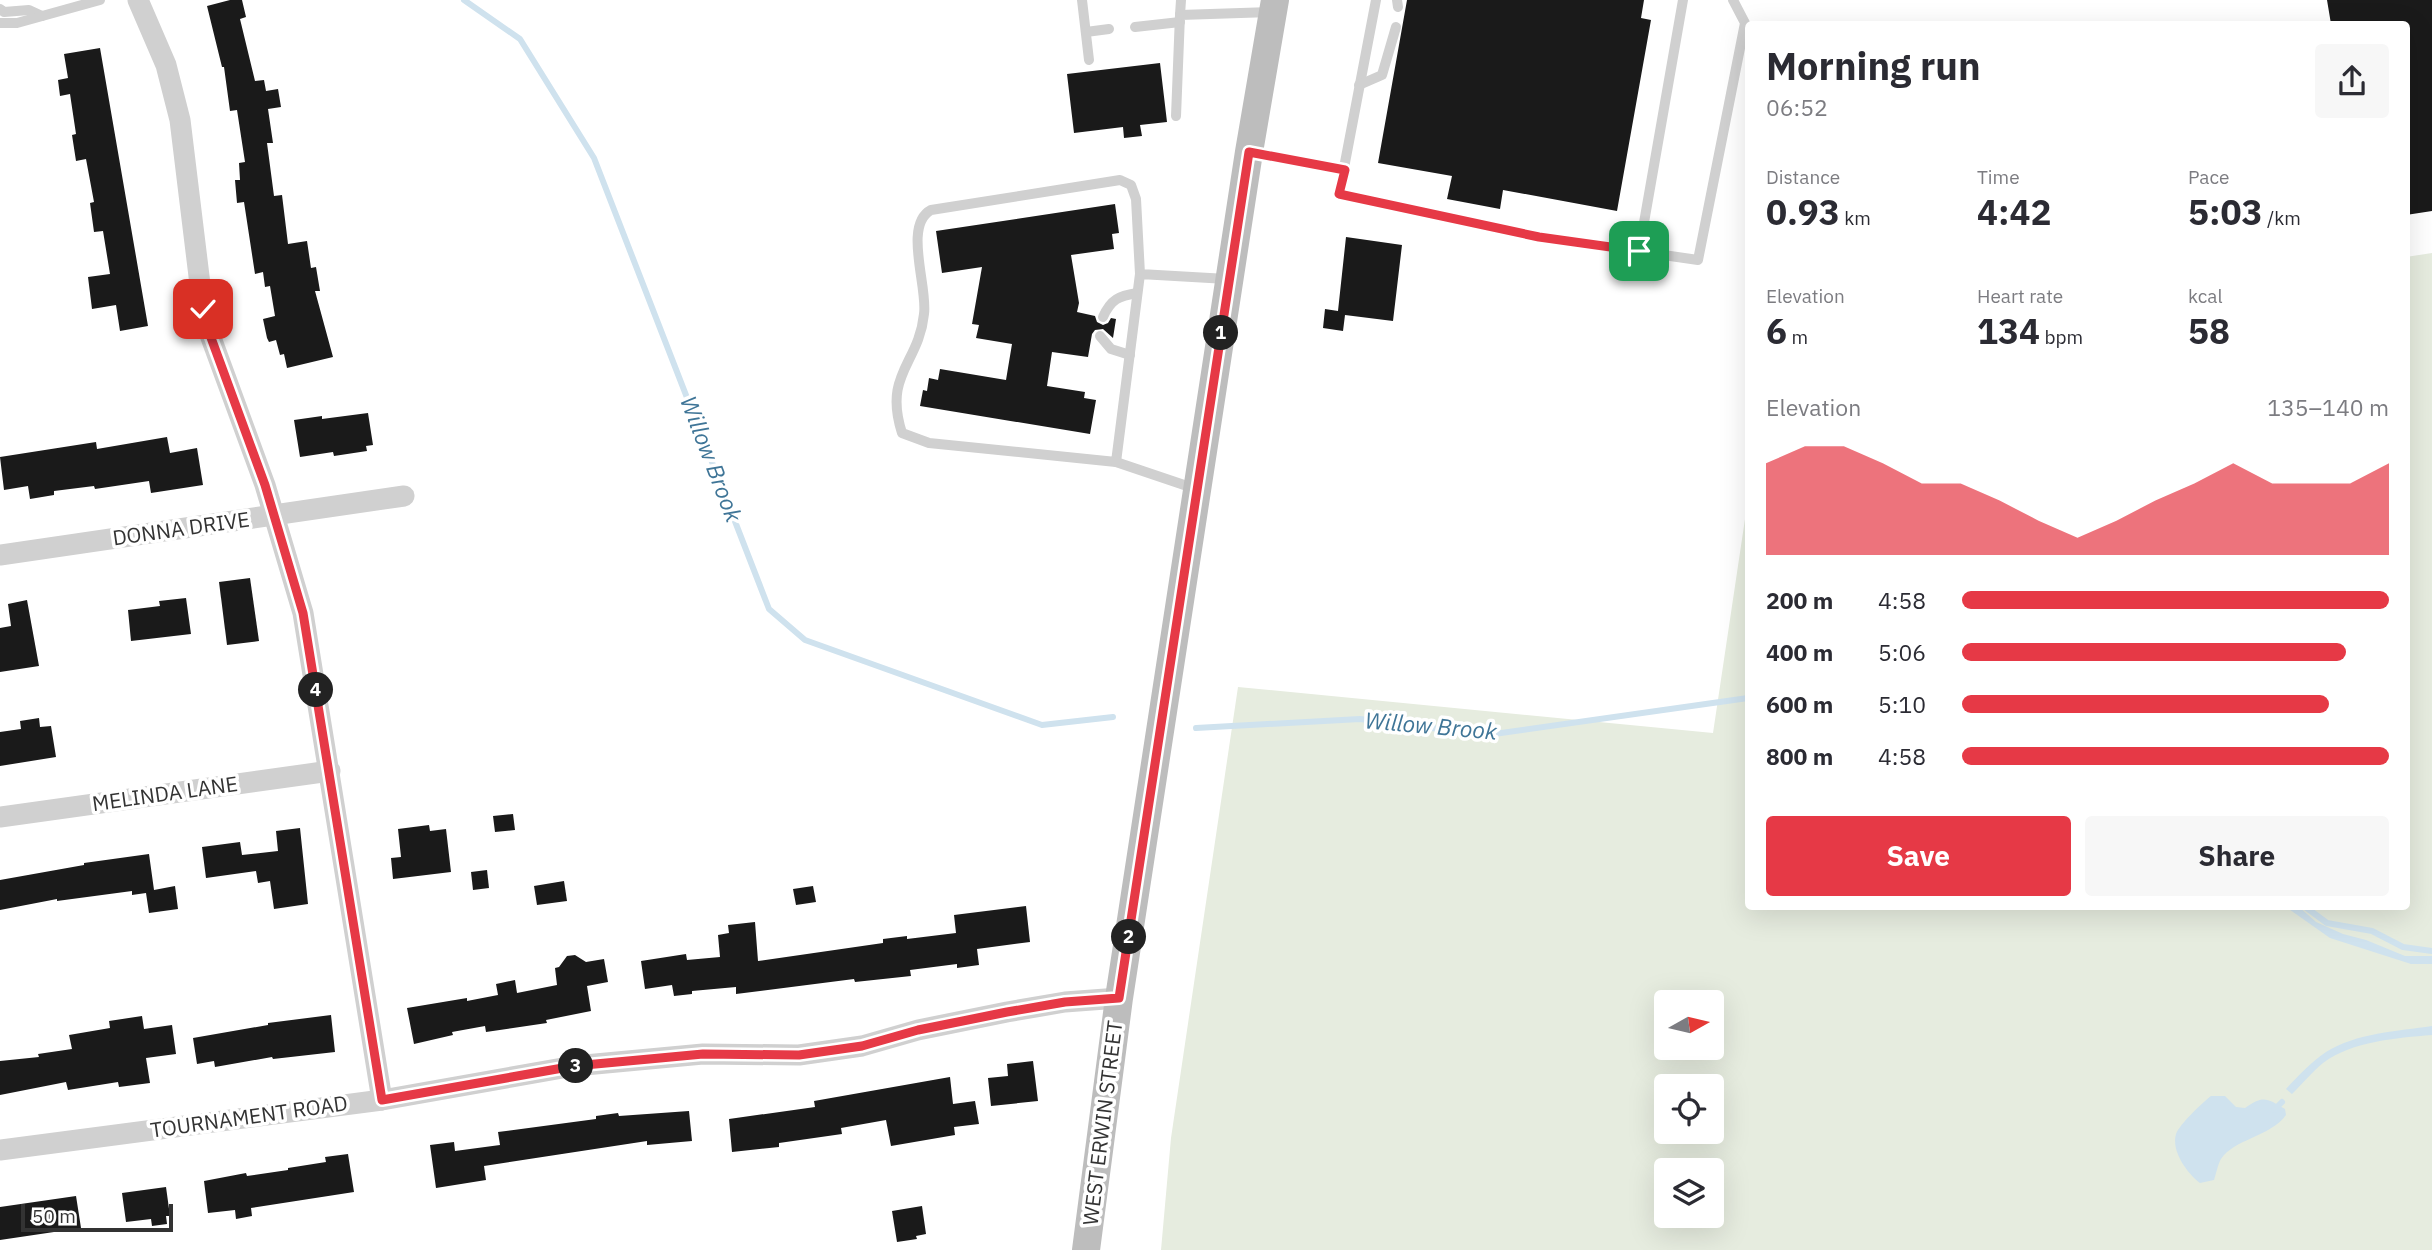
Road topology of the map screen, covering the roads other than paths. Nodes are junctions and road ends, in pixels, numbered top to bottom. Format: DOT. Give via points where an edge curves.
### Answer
graph roads {
  1 [pos="100,0"];
  2 [pos="138,0"];
  3 [pos="1082,0"];
  4 [pos="1181,0"];
  5 [pos="1376,0"];
  6 [pos="1683,0"];
  7 [pos="1733,0"];
  8 [pos="61,6"];
  9 [pos="1275,6"];
  10 [pos="0,9"];
  11 [pos="42,16"];
  12 [pos="1180,18"];
  13 [pos="0,23"];
  14 [pos="1135,27"];
  15 [pos="1396,27"];
  16 [pos="1109,29"];
  17 [pos="1086,33"];
  18 [pos="1089,61"];
  19 [pos="1359,85"];
  20 [pos="1176,116"];
  21 [pos="1249,152"];
  22 [pos="1345,170"];
  23 [pos="1639,251"];
  24 [pos="1140,274"];
  25 [pos="1230,279"];
  26 [pos="1137,293"];
  27 [pos="1103,317"];
  28 [pos="1100,336"];
  29 [pos="1130,355"];
  30 [pos="1116,461"];
  31 [pos="1197,489"];
  32 [pos="404,496"];
  33 [pos="275,516"];
  34 [pos="0,555"];
  35 [pos="330,771"];
  36 [pos="0,817"];
  37 [pos="1119,998"];
  38 [pos="382,1100"];
  39 [pos="0,1150"];
  40 [pos="1086,1250"];
  1 -- 8 [label="lane"];
  2 -- 33 [label="street" via="166,65 180,120 203,309"];
  3 -- 17 [label="lane"];
  4 -- 12 [label="lane"];
  5 -- 19 [label="lane"];
  6 -- 23 [label="lane"];
  7 -- 23 [label="lane" via="1745,23 1698,260"];
  8 -- 11 [label="lane"];
  9 -- 12 [label="lane"];
  9 -- 21 [label="main road, WEST ERWIN STREET"];
  10 -- 11 [label="lane" via="29,10"];
  11 -- 13 [label="lane"];
  12 -- 14 [label="lane"];
  12 -- 20 [label="lane"];
  15 -- 19 [label="lane" via="1382,75"];
  16 -- 17 [label="lane"];
  17 -- 18 [label="lane"];
  19 -- 22 [label="lane"];
  21 -- 22 [label="lane"];
  21 -- 25 [label="main road, WEST ERWIN STREET"];
  22 -- 23 [label="lane" via="1339,194 1539,237"];
  24 -- 25 [label="lane"];
  24 -- 26 [label="lane"];
  24 -- 30 [label="lane" via="1136,199 1131,185 1120,180 924,214 917,230 925,313 895,397 902,433 914,439"];
  25 -- 31 [label="main road, WEST ERWIN STREET"];
  26 -- 27 [label="lane" via="1119,296"];
  26 -- 29 [label="lane"];
  28 -- 29 [label="lane" via="1111,349"];
  29 -- 30 [label="lane"];
  30 -- 31 [label="lane"];
  31 -- 37 [label="main road, WEST ERWIN STREET"];
  32 -- 33 [label="street, DONNA DRIVE"];
  33 -- 34 [label="street, DONNA DRIVE"];
  33 -- 35 [label="street" via="303,613"];
  35 -- 36 [label="street, MELINDA LANE"];
  35 -- 38 [label="street"];
  37 -- 38 [label="street, TOURNAMENT ROAD" via="1007,1012 862,1046 799,1055 703,1054 574,1066"];
  37 -- 40 [label="main road, WEST ERWIN STREET"];
  38 -- 39 [label="street, TOURNAMENT ROAD"];
}
